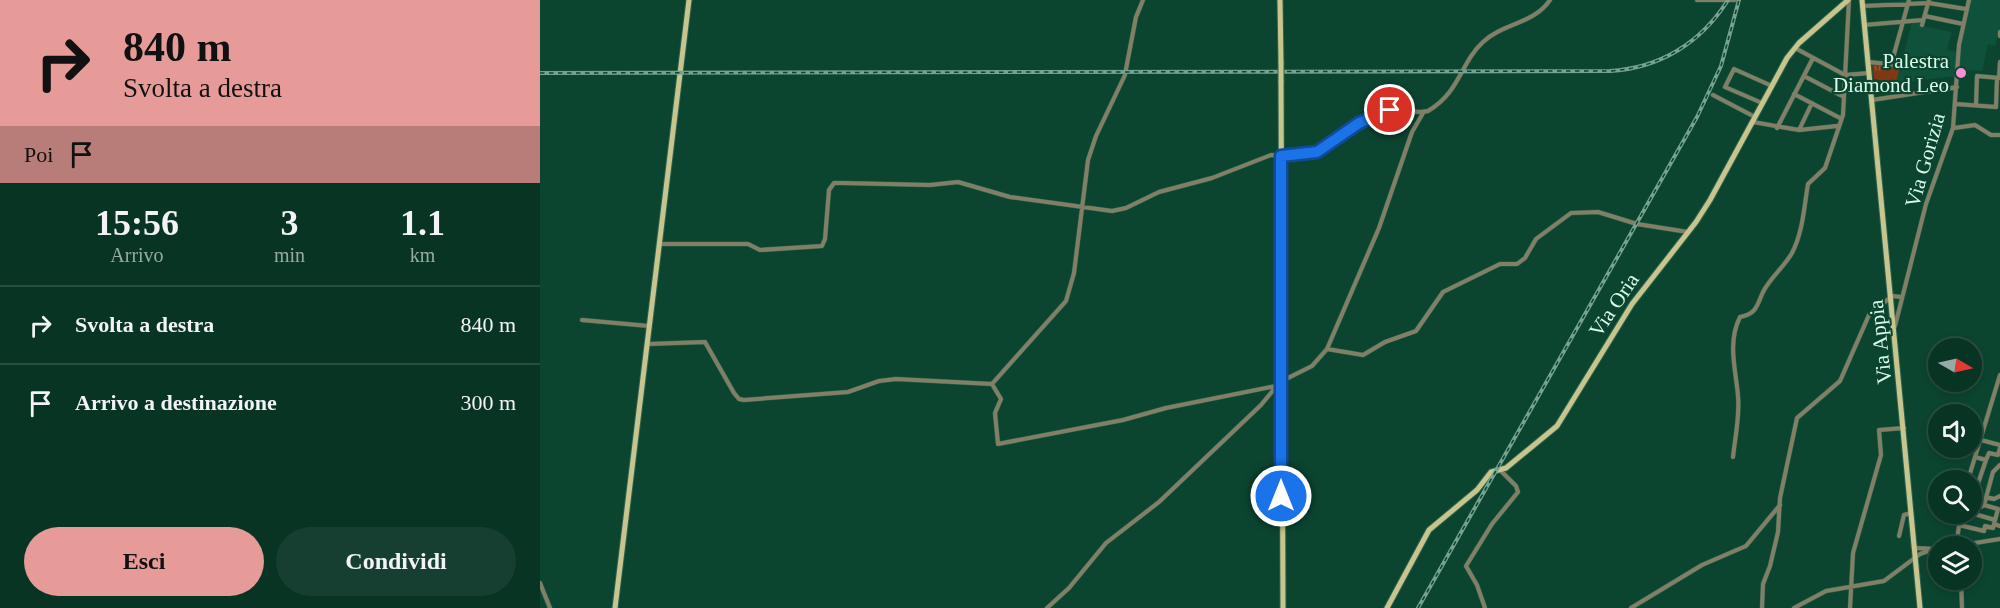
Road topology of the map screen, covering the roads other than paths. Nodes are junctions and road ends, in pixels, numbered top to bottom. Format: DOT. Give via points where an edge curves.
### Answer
graph roads {
  1 [pos="689,0"];
  2 [pos="1143,0"];
  3 [pos="1280,0"];
  4 [pos="1550,0"];
  5 [pos="1697,0"];
  6 [pos="1721,0"];
  7 [pos="1735,0"];
  8 [pos="1849,0"];
  9 [pos="1969,0"];
  10 [pos="1908,1"];
  11 [pos="1929,1"];
  12 [pos="1863,3"];
  13 [pos="1966,9"];
  14 [pos="1903,21"];
  15 [pos="1923,21"];
  16 [pos="1963,24"];
  17 [pos="1864,25"];
  18 [pos="1795,48"];
  19 [pos="1813,58"];
  20 [pos="1868,62"];
  21 [pos="2000,62"];
  22 [pos="1891,64"];
  23 [pos="1900,65"];
  24 [pos="1126,69"];
  25 [pos="1869,73"];
  26 [pos="1125,75"];
  27 [pos="1845,75"];
  28 [pos="1804,76"];
  29 [pos="1999,78"];
  30 [pos="1772,86"];
  31 [pos="1957,87"];
  32 [pos="1794,94"];
  33 [pos="1713,95"];
  34 [pos="1844,97"];
  35 [pos="1872,100"];
  36 [pos="1762,103"];
  37 [pos="1812,103"];
  38 [pos="1956,104"];
  39 [pos="1976,105"];
  40 [pos="1424,112"];
  41 [pos="1840,118"];
  42 [pos="1754,119"];
  43 [pos="1837,126"];
  44 [pos="1777,128"];
  45 [pos="1953,128"];
  46 [pos="1798,130"];
  47 [pos="2000,135"];
  48 [pos="1281,156"];
  49 [pos="1083,208"];
  50 [pos="1689,232"];
  51 [pos="659,244"];
  52 [pos="1892,296"];
  53 [pos="1901,297"];
  54 [pos="582,320"];
  55 [pos="649,326"];
  56 [pos="1895,326"];
  57 [pos="647,344"];
  58 [pos="1327,349"];
  59 [pos="2000,375"];
  60 [pos="992,384"];
  61 [pos="1279,384"];
  62 [pos="2000,395"];
  63 [pos="1994,398"];
  64 [pos="1905,428"];
  65 [pos="1982,437"];
  66 [pos="1982,440"];
  67 [pos="2000,446"];
  68 [pos="1733,458"];
  69 [pos="1979,458"];
  70 [pos="1986,460"];
  71 [pos="2000,465"];
  72 [pos="1500,470"];
  73 [pos="1982,472"];
  74 [pos="2000,496"];
  75 [pos="1986,497"];
  76 [pos="1780,504"];
  77 [pos="1984,505"];
  78 [pos="1912,512"];
  79 [pos="1982,517"];
  80 [pos="1995,522"];
  81 [pos="1959,525"];
  82 [pos="2000,526"];
  83 [pos="1899,536"];
  84 [pos="1957,536"];
  85 [pos="2000,539"];
  86 [pos="1982,542"];
  87 [pos="1915,548"];
  88 [pos="1928,550"];
  89 [pos="1928,551"];
  90 [pos="1916,557"];
  91 [pos="540,583"];
  92 [pos="1852,586"];
  93 [pos="1961,590"];
  94 [pos="550,608"];
  95 [pos="615,608"];
  96 [pos="1047,608"];
  97 [pos="1282,608"];
  98 [pos="1387,608"];
  99 [pos="1485,608"];
  100 [pos="1631,608"];
  101 [pos="1762,608"];
  102 [pos="1794,608"];
  103 [pos="1850,608"];
  104 [pos="1920,608"];
  105 [pos="1962,608"];
  1 -- 51 [label="main road"];
  2 -- 24 [label="street"];
  3 -- 48 [label="main road, bridge"];
  4 -- 40 [label="street" via="1537,14 1484,40 1453,89"];
  5 -- 6 [label="street"];
  6 -- 7 [label="street"];
  8 -- 18 [label="main road, Via Oria"];
  8 -- 27 [label="street"];
  9 -- 13 [label="street, Via Gorizia"];
  10 -- 11 [label="street"];
  10 -- 12 [label="street"];
  10 -- 14 [label="street"];
  11 -- 13 [label="street"];
  11 -- 15 [label="street"];
  12 -- 17 [label="main road, Via Appia"];
  13 -- 16 [label="street, Via Gorizia"];
  14 -- 15 [label="street"];
  14 -- 17 [label="street"];
  14 -- 22 [label="street"];
  15 -- 16 [label="street"];
  16 -- 31 [label="street, Via Gorizia"];
  17 -- 20 [label="main road, Via Appia"];
  18 -- 19 [label="street"];
  18 -- 30 [label="main road, Via Oria"];
  19 -- 27 [label="street"];
  19 -- 28 [label="street"];
  20 -- 22 [label="street"];
  20 -- 25 [label="main road, Via Appia"];
  21 -- 29 [label="street"];
  22 -- 23 [label="street"];
  25 -- 27 [label="street"];
  25 -- 35 [label="main road, Via Appia"];
  26 -- 49 [label="street" via="1088,160"];
  27 -- 34 [label="street"];
  28 -- 32 [label="street"];
  28 -- 34 [label="street"];
  29 -- 39 [label="street" via="1996,107"];
  29 -- 39 [label="street" via="1977,76"];
  30 -- 36 [label="main road, Via Oria"];
  30 -- 36 [label="street" via="1734,69 1725,87"];
  31 -- 35 [label="street"];
  31 -- 38 [label="street, Via Gorizia"];
  32 -- 37 [label="street"];
  32 -- 44 [label="street"];
  33 -- 42 [label="street"];
  34 -- 41 [label="street"];
  35 -- 52 [label="main road, Via Appia"];
  36 -- 42 [label="main road, Via Oria"];
  37 -- 41 [label="street"];
  37 -- 46 [label="street"];
  38 -- 39 [label="street"];
  38 -- 45 [label="street, Via Gorizia"];
  40 -- 48 [label="street" via="1390,110 1359,123 1317,152"];
  40 -- 58 [label="street"];
  41 -- 43 [label="street"];
  42 -- 44 [label="street"];
  42 -- 50 [label="main road, Via Oria"];
  43 -- 46 [label="street"];
  43 -- 68 [label="street" via="1825,168 1808,184 1804,217 1791,254 1764,291 1760,305 1737,323 1732,358 1738,405"];
  44 -- 46 [label="street"];
  45 -- 47 [label="street" via="1975,125 1991,135"];
  45 -- 53 [label="street, Via Gorizia" via="1926,204"];
  48 -- 49 [label="street" via="1271,155 1212,178 1160,192 1126,208"];
  48 -- 61 [label="main road"];
  49 -- 51 [label="street" via="1010,197 958,182 834,183 829,190 822,246 760,250 748,244"];
  49 -- 60 [label="street" via="1066,301"];
  50 -- 58 [label="street" via="1598,212 1570,213 1536,239 1517,264 1500,264 1443,292 1416,331 1363,355"];
  50 -- 72 [label="main road, Via Oria" via="1632,304 1557,426"];
  51 -- 55 [label="main road"];
  52 -- 53 [label="street"];
  52 -- 56 [label="main road, Via Appia"];
  52 -- 76 [label="street" via="1869,315 1840,381 1797,418"];
  53 -- 56 [label="street, Via Gorizia"];
  54 -- 55 [label="street"];
  55 -- 57 [label="main road"];
  56 -- 64 [label="main road, Via Appia"];
  57 -- 60 [label="street" via="705,342 739,399 848,392 896,379"];
  57 -- 95 [label="main road"];
  58 -- 61 [label="street" via="1312,366"];
  59 -- 63 [label="street"];
  60 -- 61 [label="street" via="1001,399 995,413 998,444"];
  61 -- 96 [label="street" via="1159,502 1097,552 1069,588"];
  61 -- 97 [label="main road"];
  62 -- 63 [label="street"];
  63 -- 65 [label="street"];
  64 -- 78 [label="main road, Via Appia"];
  64 -- 92 [label="street" via="1879,430 1881,455 1853,553"];
  66 -- 67 [label="street"];
  67 -- 70 [label="street" via="1998,455 1989,453"];
  69 -- 70 [label="street"];
  70 -- 73 [label="street"];
  71 -- 75 [label="street" via="1993,471"];
  72 -- 98 [label="main road, Via Oria" via="1491,472 1477,490 1429,530"];
  72 -- 99 [label="street" via="1518,492 1466,566"];
  74 -- 75 [label="street"];
  75 -- 77 [label="street"];
  76 -- 100 [label="street" via="1746,546 1702,565"];
  76 -- 101 [label="street" via="1778,532 1763,584"];
  77 -- 80 [label="street" via="1998,509"];
  78 -- 83 [label="street" via="1904,515"];
  78 -- 87 [label="main road, Via Appia"];
  79 -- 80 [label="street"];
  80 -- 81 [label="street" via="1993,528 1985,526 1984,531"];
  80 -- 82 [label="street"];
  81 -- 84 [label="street"];
  85 -- 86 [label="street"];
  87 -- 88 [label="street"];
  87 -- 90 [label="main road, Via Appia"];
  89 -- 90 [label="street"];
  90 -- 92 [label="street" via="1884,581"];
  90 -- 104 [label="main road, Via Appia"];
  91 -- 94 [label="street"];
  92 -- 102 [label="street" via="1826,591"];
  92 -- 103 [label="street"];
  93 -- 105 [label="street"];
}
